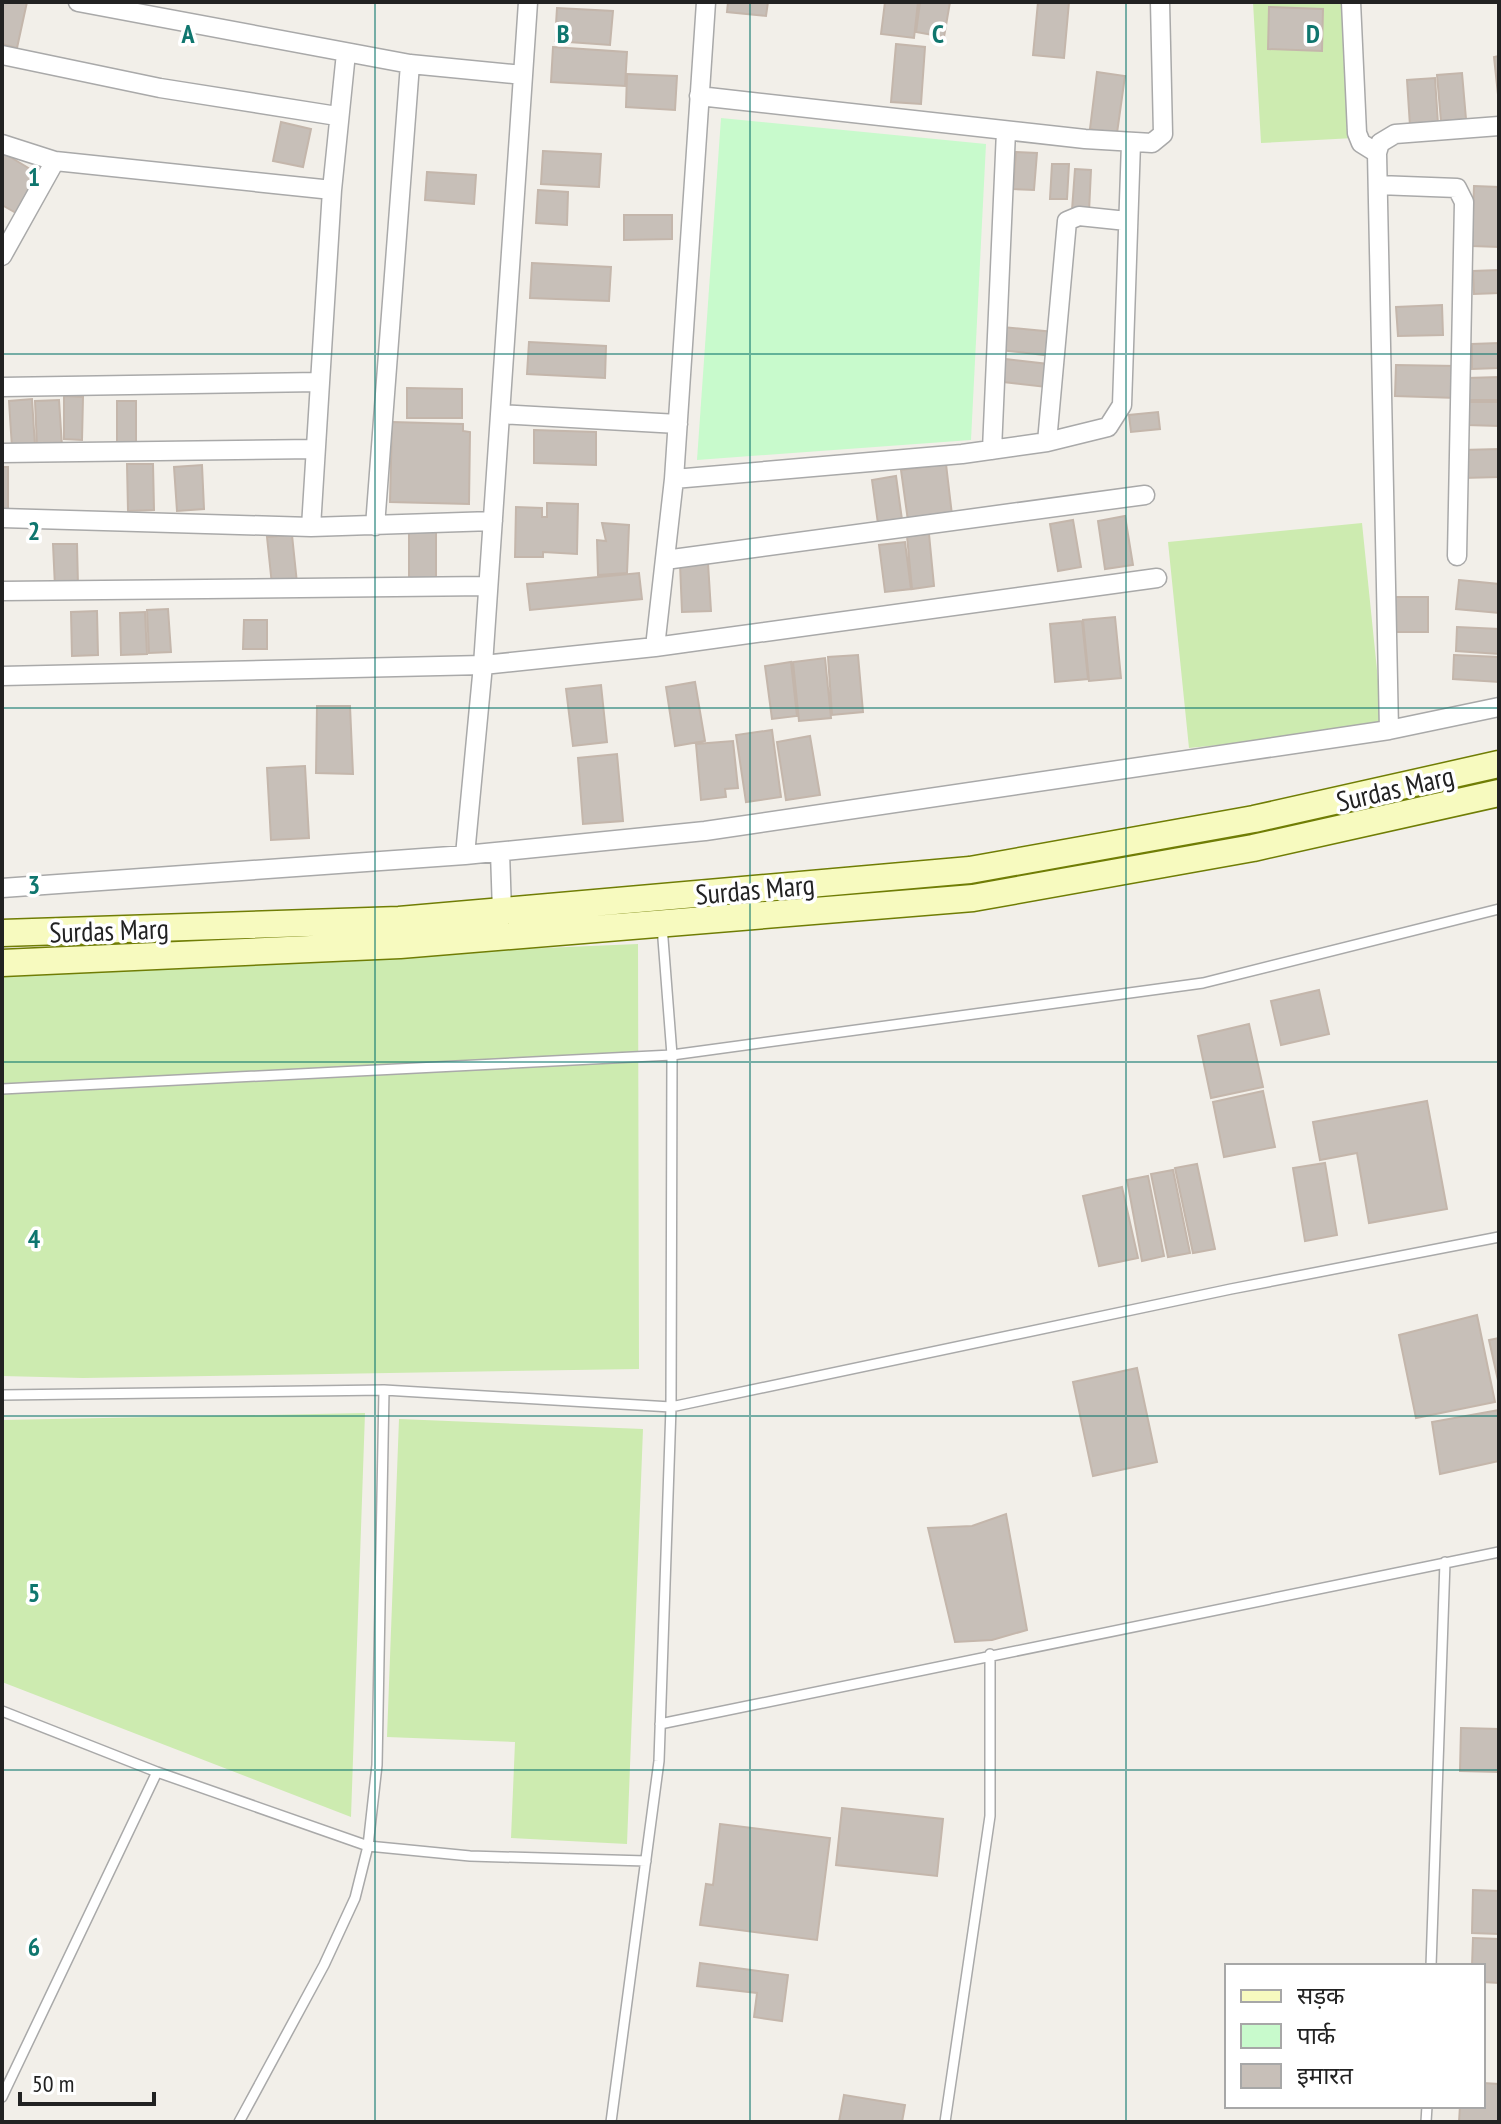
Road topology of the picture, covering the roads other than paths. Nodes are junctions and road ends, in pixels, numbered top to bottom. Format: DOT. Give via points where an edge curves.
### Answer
graph roads {
  1 [pos="78,2"];
  2 [pos="528,2"];
  3 [pos="706,2"];
  4 [pos="1160,2"];
  5 [pos="1351,2"];
  6 [pos="346,53"];
  7 [pos="2,55"];
  8 [pos="410,64"];
  9 [pos="523,75"];
  10 [pos="699,96"];
  11 [pos="337,116"];
  12 [pos="1499,126"];
  13 [pos="1006,131"];
  14 [pos="1131,143"];
  15 [pos="2,144"];
  16 [pos="1377,153"];
  17 [pos="55,161"];
  18 [pos="1378,185"];
  19 [pos="332,190"];
  20 [pos="1127,221"];
  21 [pos="2,256"];
  22 [pos="319,382"];
  23 [pos="2,387"];
  24 [pos="500,414"];
  25 [pos="678,424"];
  26 [pos="1047,442"];
  27 [pos="315,449"];
  28 [pos="992,450"];
  29 [pos="2,453"];
  30 [pos="674,479"];
  31 [pos="1145,495"];
  32 [pos="2,518"];
  33 [pos="493,521"];
  34 [pos="375,526"];
  35 [pos="311,527"];
  36 [pos="1457,556"];
  37 [pos="665,560"];
  38 [pos="1157,578"];
  39 [pos="488,586"];
  40 [pos="2,591"];
  41 [pos="655,647"];
  42 [pos="483,665"];
  43 [pos="2,676"];
  44 [pos="1499,707"];
  45 [pos="1389,730"];
  46 [pos="1499,764"];
  47 [pos="1499,793"];
  48 [pos="500,852"];
  49 [pos="465,855"];
  50 [pos="2,888"];
  51 [pos="661,897"];
  52 [pos="1499,909"];
  53 [pos="502,912"];
  54 [pos="662,926"];
  55 [pos="2,933"];
  56 [pos="2,963"];
  57 [pos="672,1055"];
  58 [pos="2,1089"];
  59 [pos="1499,1237"];
  60 [pos="384,1390"];
  61 [pos="2,1395"];
  62 [pos="671,1407"];
  63 [pos="1499,1552"];
  64 [pos="1445,1562"];
  65 [pos="990,1654"];
  66 [pos="2,1711"];
  67 [pos="660,1724"];
  68 [pos="157,1772"];
  69 [pos="368,1846"];
  70 [pos="646,1861"];
  71 [pos="1431,1964"];
  72 [pos="2,2097"];
  73 [pos="239,2122"];
  74 [pos="611,2122"];
  75 [pos="945,2122"];
  1 -- 6 [label="street"];
  2 -- 9 [label="street"];
  3 -- 10 [label="street"];
  4 -- 14 [label="street" via="1163,134 1152,143"];
  5 -- 16 [label="street" via="1357,133 1361,143"];
  6 -- 8 [label="street"];
  6 -- 11 [label="street"];
  7 -- 11 [label="street" via="160,88"];
  8 -- 9 [label="street"];
  8 -- 34 [label="street"];
  9 -- 24 [label="street"];
  10 -- 13 [label="street"];
  10 -- 25 [label="street"];
  11 -- 19 [label="street"];
  12 -- 16 [label="street" via="1395,134 1380,143"];
  13 -- 14 [label="street"];
  13 -- 28 [label="street"];
  14 -- 20 [label="street"];
  15 -- 17 [label="street"];
  16 -- 18 [label="street"];
  17 -- 19 [label="street"];
  17 -- 21 [label="street"];
  18 -- 36 [label="street" via="1457,188 1464,202"];
  18 -- 45 [label="street"];
  19 -- 22 [label="street"];
  20 -- 26 [label="street" via="1118,417 1093,433"];
  20 -- 26 [label="street" via="1079,216 1067,221"];
  22 -- 23 [label="street"];
  22 -- 27 [label="street"];
  24 -- 25 [label="street"];
  24 -- 33 [label="street"];
  25 -- 30 [label="street"];
  26 -- 28 [label="street"];
  27 -- 29 [label="street"];
  27 -- 35 [label="street"];
  28 -- 30 [label="street"];
  30 -- 37 [label="street"];
  31 -- 37 [label="street"];
  32 -- 35 [label="street"];
  33 -- 34 [label="street"];
  33 -- 39 [label="street"];
  34 -- 35 [label="street"];
  37 -- 41 [label="street"];
  38 -- 41 [label="street"];
  39 -- 40 [label="street"];
  39 -- 42 [label="street"];
  41 -- 42 [label="street"];
  42 -- 43 [label="street"];
  42 -- 49 [label="street"];
  44 -- 45 [label="street"];
  45 -- 48 [label="street" via="705,831"];
  46 -- 51 [label="main road, Surdas Marg" via="1254,819 970,870"];
  47 -- 54 [label="main road, Surdas Marg" via="1253,848 973,898"];
  48 -- 49 [label="street"];
  48 -- 53 [label="street"];
  49 -- 50 [label="street"];
  51 -- 53 [label="main road, Surdas Marg"];
  51 -- 54 [label="main road"];
  52 -- 57 [label="lane" via="1203,983"];
  53 -- 55 [label="main road, Surdas Marg"];
  54 -- 56 [label="main road, Surdas Marg" via="400,945"];
  54 -- 57 [label="lane"];
  57 -- 58 [label="lane"];
  57 -- 62 [label="lane"];
  59 -- 62 [label="lane"];
  60 -- 61 [label="lane"];
  60 -- 62 [label="lane"];
  60 -- 69 [label="lane" via="377,1765"];
  62 -- 67 [label="lane"];
  63 -- 64 [label="lane"];
  64 -- 65 [label="lane"];
  64 -- 71 [label="lane"];
  65 -- 67 [label="lane"];
  65 -- 75 [label="lane" via="990,1816"];
  66 -- 68 [label="lane"];
  67 -- 70 [label="lane"];
  68 -- 69 [label="lane"];
  68 -- 72 [label="lane"];
  69 -- 70 [label="lane" via="470,1856"];
  69 -- 73 [label="lane" via="355,1898 324,1965"];
  70 -- 74 [label="lane"];
}
